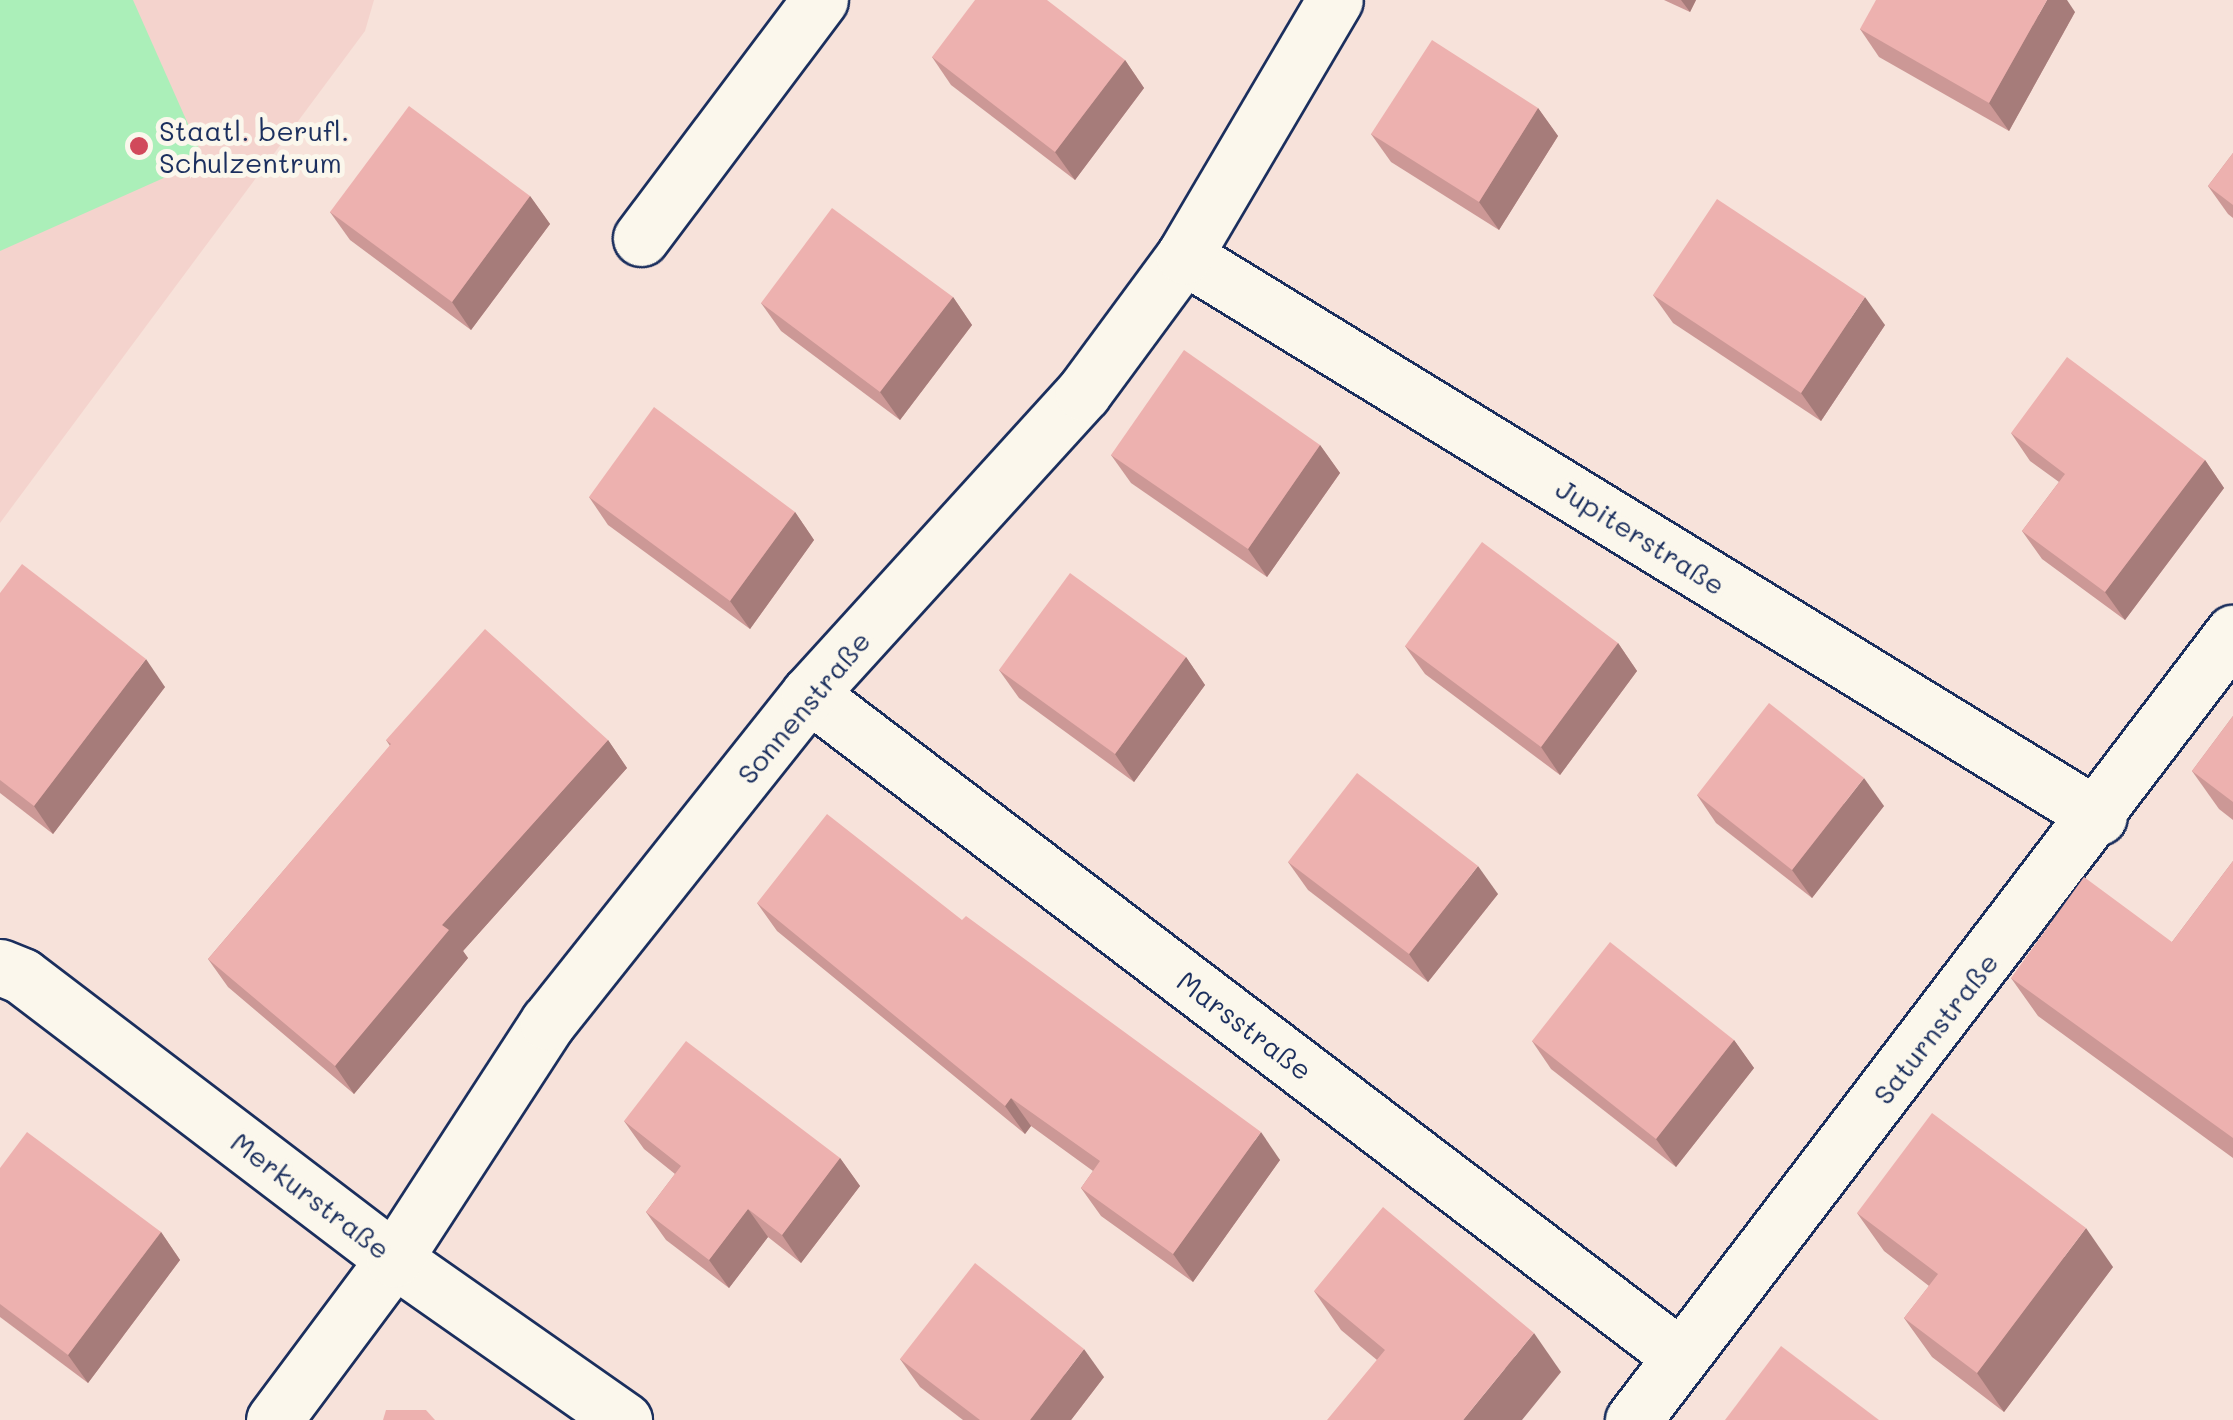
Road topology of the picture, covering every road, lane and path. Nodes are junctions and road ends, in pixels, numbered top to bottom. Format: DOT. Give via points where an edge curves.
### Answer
graph roads {
  1 [pos="820,0"];
  2 [pos="1334,0"];
  3 [pos="641,238"];
  4 [pos="1184,256"];
  5 [pos="2233,633"];
  6 [pos="809,694"];
  7 [pos="2099,817"];
  8 [pos="0,967"];
  9 [pos="394,1259"];
  10 [pos="1681,1356"];
  11 [pos="274,1420"];
  12 [pos="624,1420"];
  13 [pos="1633,1420"];
  1 -- 3 [label="street"];
  2 -- 4 [label="street, Sonnenstraße"];
  4 -- 6 [label="street, Sonnenstraße" via="1084,394"];
  4 -- 7 [label="street, Jupiterstraße"];
  5 -- 7 [label="street, Saturnstraße"];
  6 -- 9 [label="street, Sonnenstraße" via="548,1022"];
  6 -- 10 [label="street, Marsstraße"];
  7 -- 10 [label="street, Saturnstraße"];
  8 -- 9 [label="street, Merkurstraße" via="22,976"];
  9 -- 11 [label="street, Sonnenstraße"];
  9 -- 12 [label="street, Merkurstraße"];
  10 -- 13 [label="street, Saturnstraße"];
}
